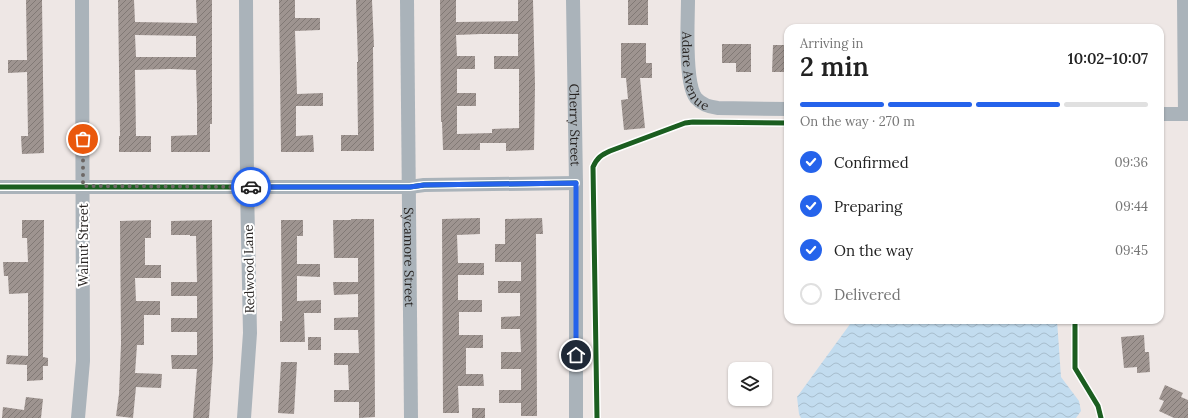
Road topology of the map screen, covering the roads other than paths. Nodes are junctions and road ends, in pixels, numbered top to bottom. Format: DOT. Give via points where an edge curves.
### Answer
graph roads {
  1 [pos="82,0"];
  2 [pos="246,0"];
  3 [pos="407,0"];
  4 [pos="573,0"];
  5 [pos="688,0"];
  6 [pos="1184,0"];
  7 [pos="784,109"];
  8 [pos="1164,114"];
  9 [pos="1187,114"];
  10 [pos="576,183"];
  11 [pos="83,186"];
  12 [pos="247,186"];
  13 [pos="0,187"];
  14 [pos="410,187"];
  15 [pos="78,418"];
  16 [pos="244,418"];
  17 [pos="412,418"];
  18 [pos="576,418"];
  1 -- 11 [label="street, Walnut Street"];
  2 -- 12 [label="street, Redwood Lane"];
  3 -- 14 [label="street, Sycamore Street"];
  4 -- 10 [label="street, Cherry Street"];
  5 -- 7 [label="street, Adare Avenue" via="688,75 692,90 701,103 718,108"];
  6 -- 9 [label="street"];
  8 -- 9 [label="street"];
  10 -- 14 [label="street"];
  10 -- 18 [label="street, Cherry Street"];
  11 -- 12 [label="street"];
  11 -- 13 [label="street"];
  11 -- 15 [label="street, Walnut Street" via="84,361"];
  12 -- 14 [label="street"];
  12 -- 16 [label="street, Redwood Lane" via="250,333"];
  14 -- 17 [label="street, Sycamore Street"];
}
